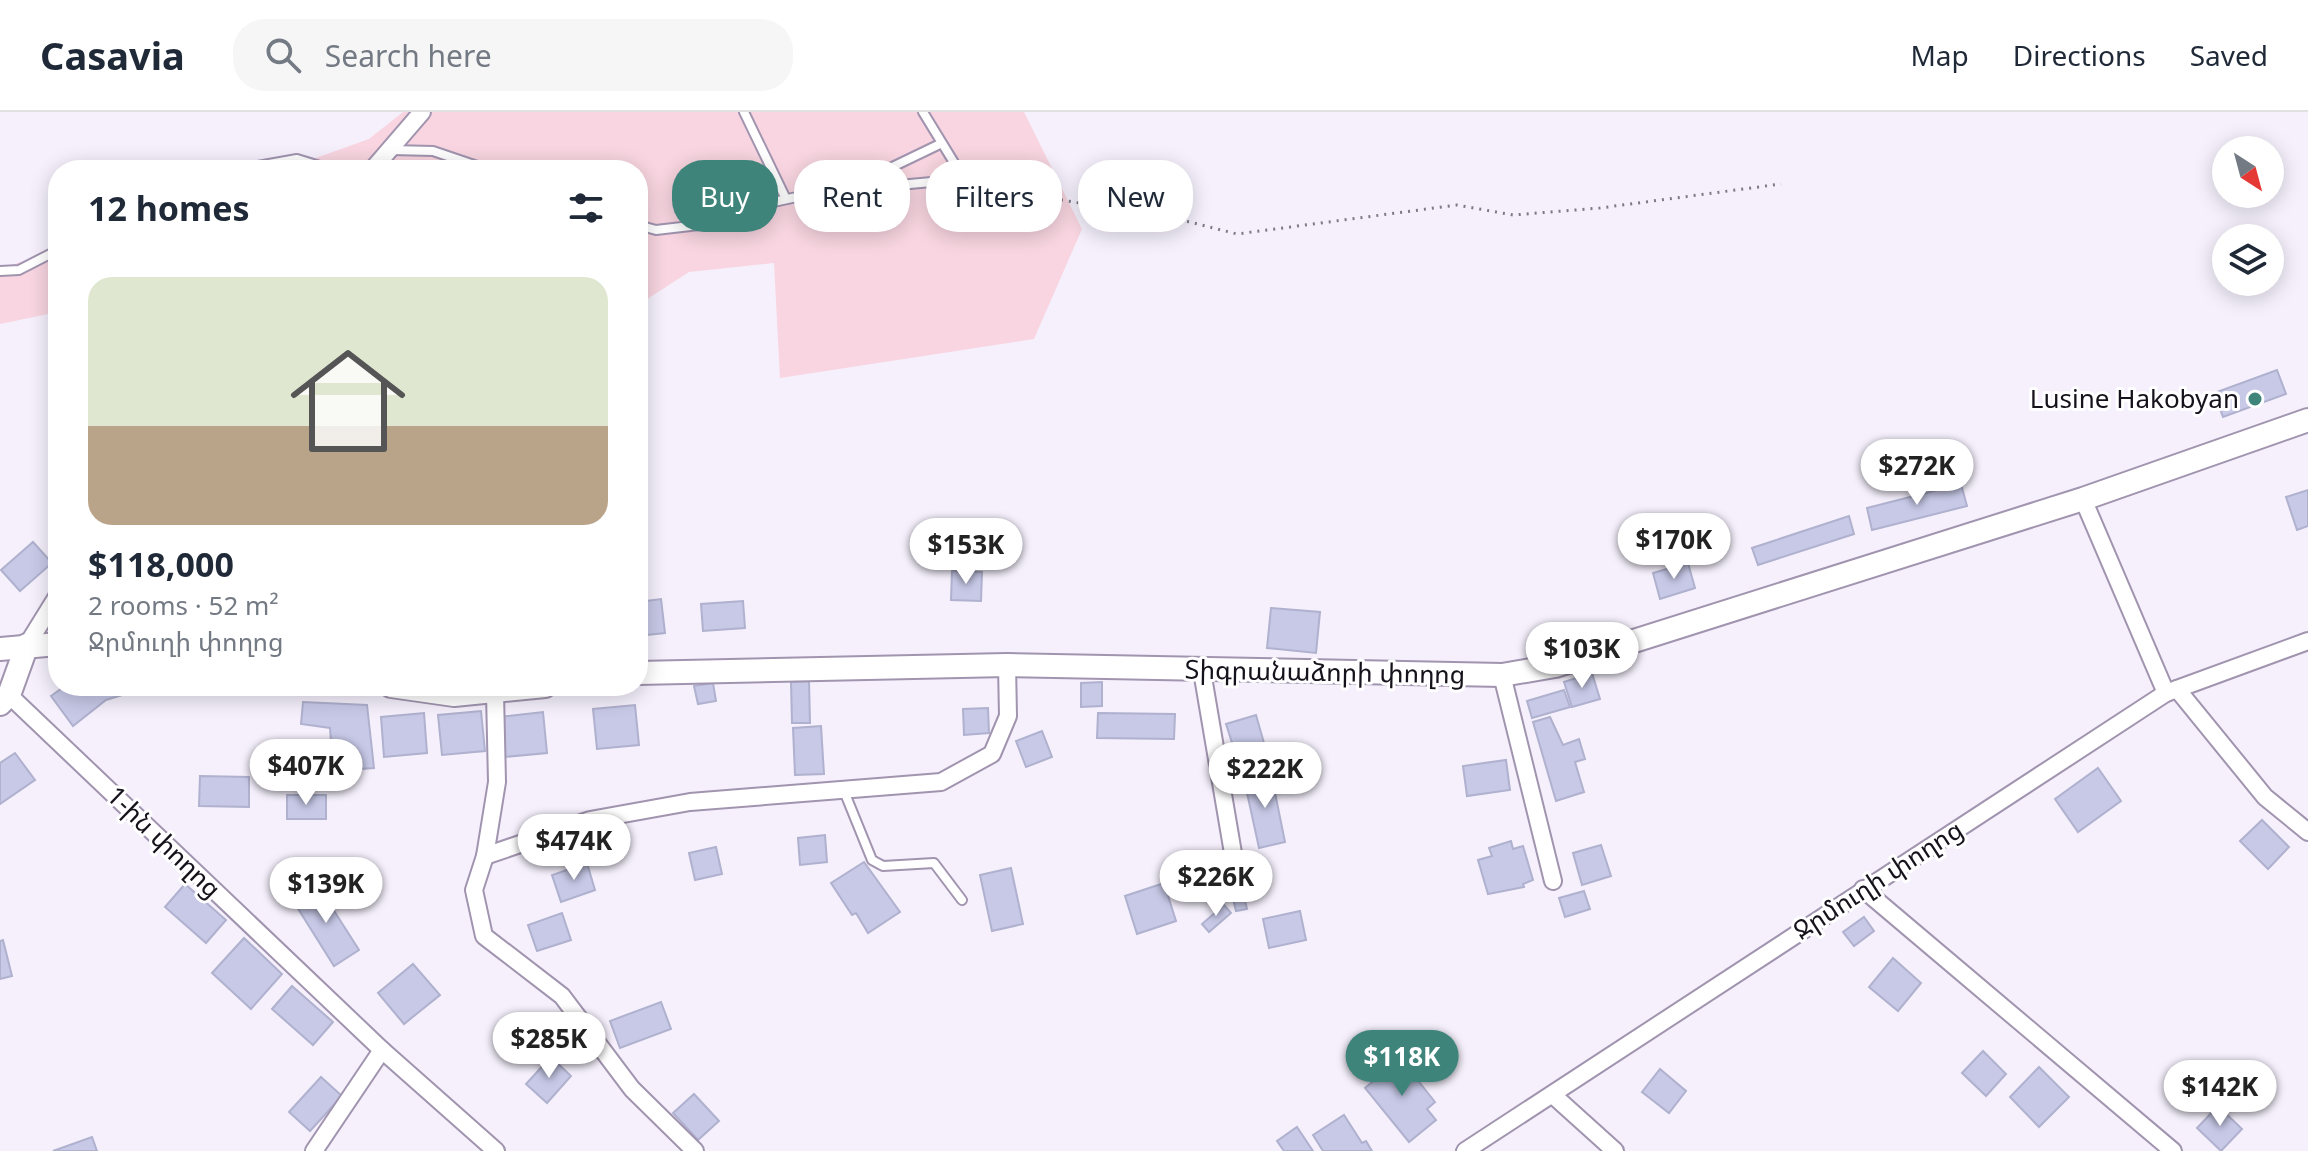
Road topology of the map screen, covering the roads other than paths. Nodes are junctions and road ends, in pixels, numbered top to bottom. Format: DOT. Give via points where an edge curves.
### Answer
graph roads {
  1 [pos="422,112"];
  2 [pos="744,112"];
  3 [pos="923,112"];
  4 [pos="940,144"];
  5 [pos="390,150"];
  6 [pos="381,160"];
  7 [pos="460,160"];
  8 [pos="907,160"];
  9 [pos="910,184"];
  10 [pos="794,197"];
  11 [pos="786,199"];
  12 [pos="648,228"];
  13 [pos="48,255"];
  14 [pos="0,271"];
  15 [pos="2308,420"];
  16 [pos="2083,499"];
  17 [pos="48,611"];
  18 [pos="2308,641"];
  19 [pos="48,644"];
  20 [pos="27,645"];
  21 [pos="0,649"];
  22 [pos="1007,665"];
  23 [pos="1202,671"];
  24 [pos="648,673"];
  25 [pos="1502,675"];
  26 [pos="2172,691"];
  27 [pos="495,696"];
  28 [pos="4,700"];
  29 [pos="844,791"];
  30 [pos="2308,832"];
  31 [pos="485,856"];
  32 [pos="1234,859"];
  33 [pos="1553,881"];
  34 [pos="1863,889"];
  35 [pos="962,900"];
  36 [pos="382,1050"];
  37 [pos="1554,1096"];
  38 [pos="314,1151"];
  39 [pos="496,1151"];
  40 [pos="695,1151"];
  41 [pos="1465,1151"];
  42 [pos="1615,1151"];
  43 [pos="2173,1151"];
  1 -- 5 [label="street"];
  2 -- 11 [label="lane"];
  3 -- 4 [label="lane"];
  4 -- 8 [label="lane"];
  4 -- 9 [label="lane" via="964,179"];
  5 -- 6 [label="street"];
  5 -- 7 [label="lane" via="433,151"];
  10 -- 11 [label="lane"];
  11 -- 12 [label="lane" via="699,225"];
  13 -- 14 [label="lane" via="19,270"];
  15 -- 16 [label="main road, Տիգրանաձորի փողոց"];
  16 -- 25 [label="main road, Տիգրանաձորի փողոց" via="1555,666"];
  16 -- 26 [label="street"];
  17 -- 20 [label="street"];
  18 -- 26 [label="street, Ջրմուղի փողոց"];
  19 -- 20 [label="main road"];
  20 -- 21 [label="main road"];
  20 -- 28 [label="main road"];
  22 -- 23 [label="main road, Տիգրանաձորի փողոց"];
  22 -- 24 [label="main road, Տիգրանաձորի փողոց"];
  22 -- 29 [label="street" via="1008,716 992,754 941,782"];
  23 -- 25 [label="main road, Տիգրանաձորի փողոց"];
  23 -- 32 [label="street"];
  25 -- 33 [label="street"];
  26 -- 30 [label="street" via="2265,797"];
  26 -- 34 [label="street, Ջրմուղի փողոց"];
  27 -- 31 [label="street" via="497,782"];
  28 -- 36 [label="street, 1-ին փողոց"];
  29 -- 31 [label="street" via="690,802 590,820"];
  29 -- 35 [label="lane" via="872,860 883,866 934,863"];
  31 -- 40 [label="street" via="474,890 484,936 562,996 632,1089"];
  34 -- 37 [label="street, Ջրմուղի փողոց"];
  34 -- 43 [label="street"];
  36 -- 38 [label="street"];
  36 -- 39 [label="street, 1-ին փողոց"];
  37 -- 41 [label="street, Ջրմուղի փողոց"];
  37 -- 42 [label="street"];
}
